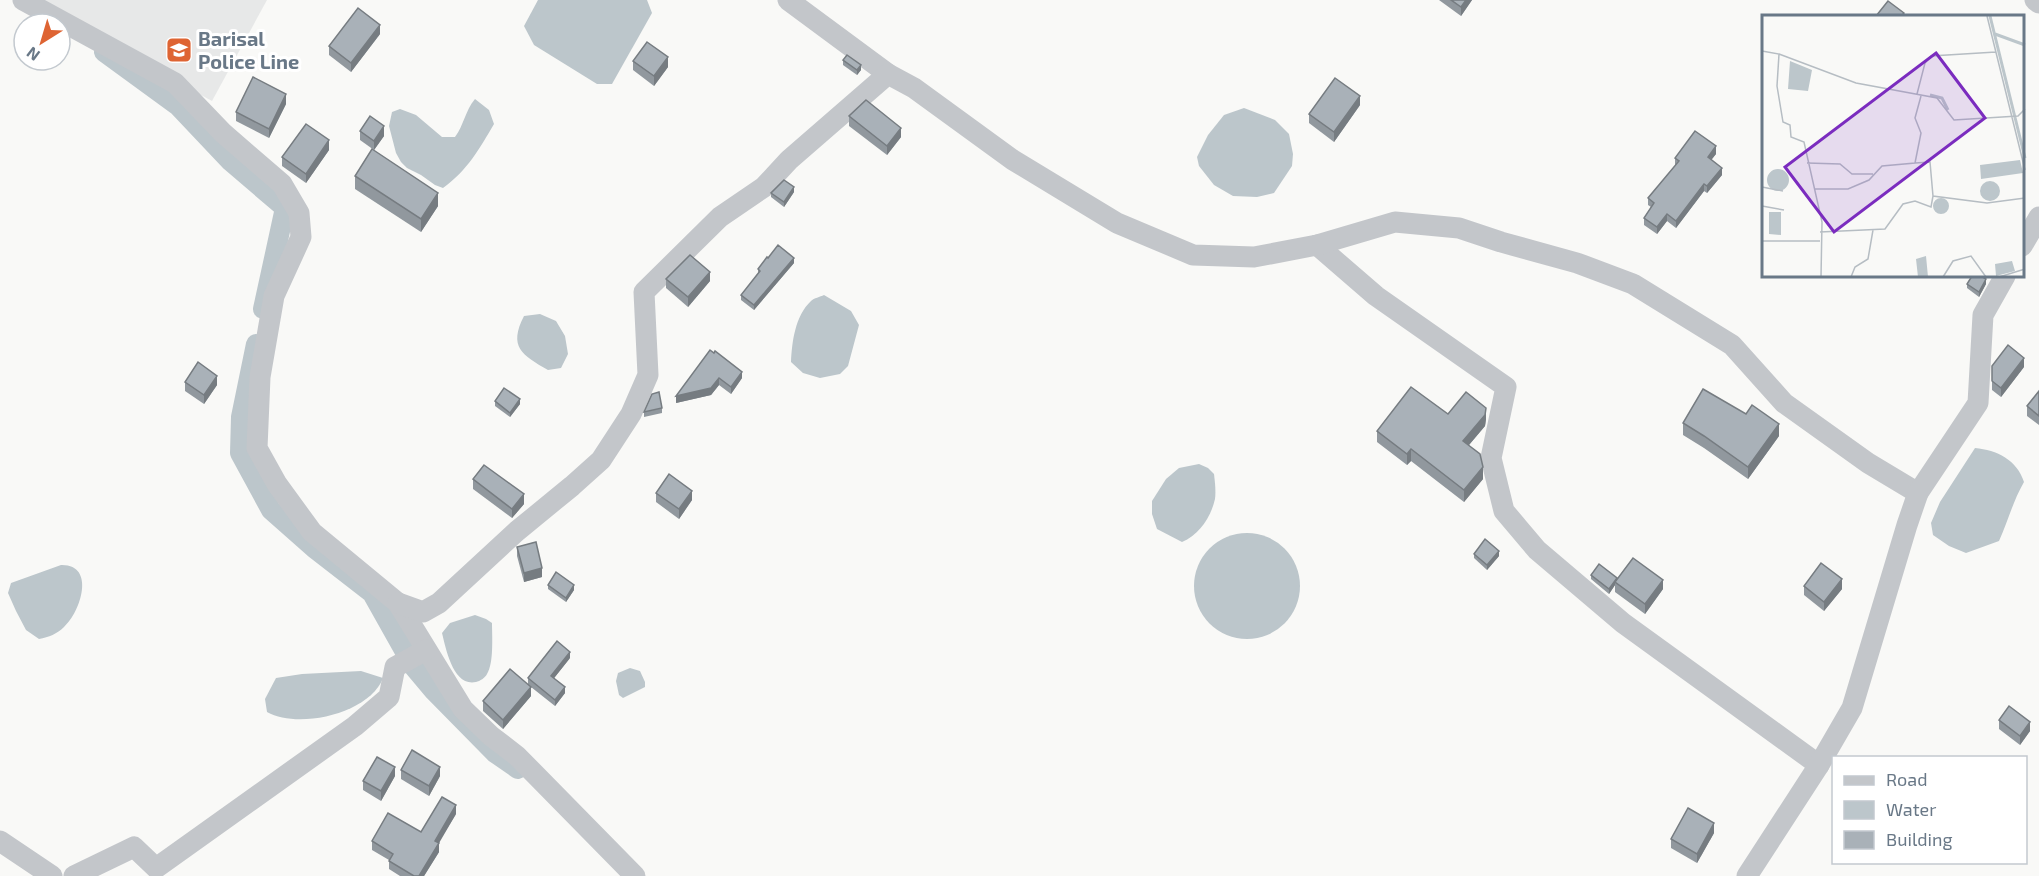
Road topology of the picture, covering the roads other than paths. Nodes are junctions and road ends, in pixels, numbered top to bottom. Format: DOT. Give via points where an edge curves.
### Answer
graph roads {
  1 [pos="23,0"];
  2 [pos="788,0"];
  3 [pos="2035,0"];
  4 [pos="2039,3"];
  5 [pos="888,74"];
  6 [pos="2039,218"];
  7 [pos="2024,243"];
  8 [pos="1317,245"];
  9 [pos="2004,278"];
  10 [pos="1918,493"];
  11 [pos="398,603"];
  12 [pos="426,650"];
  13 [pos="1819,765"];
  14 [pos="0,841"];
  15 [pos="52,876"];
  16 [pos="74,876"];
  17 [pos="634,876"];
  18 [pos="1747,876"];
  1 -- 11 [label="street" via="175,83 223,133 282,184 299,213 301,237 274,296 260,377 257,448 312,532"];
  2 -- 5 [label="street"];
  3 -- 4 [label="street"];
  5 -- 8 [label="street" via="914,88 1013,160 1117,223 1193,255 1254,257"];
  5 -- 11 [label="street" via="789,160 764,187 720,217 644,292 648,375 631,414 601,460 439,603 423,612"];
  6 -- 7 [label="street"];
  8 -- 10 [label="street" via="1395,222 1459,228 1633,284 1732,345 1784,403"];
  8 -- 13 [label="street" via="1376,296 1506,387 1491,458 1504,511 1537,550 1623,623"];
  9 -- 10 [label="street" via="1983,315 1978,403"];
  10 -- 13 [label="street" via="1852,708"];
  11 -- 12 [label="street"];
  12 -- 16 [label="street" via="395,667 389,697 355,726 156,868 134,847"];
  12 -- 17 [label="street" via="463,709 517,756"];
  13 -- 18 [label="street"];
  14 -- 15 [label="street"];
}
